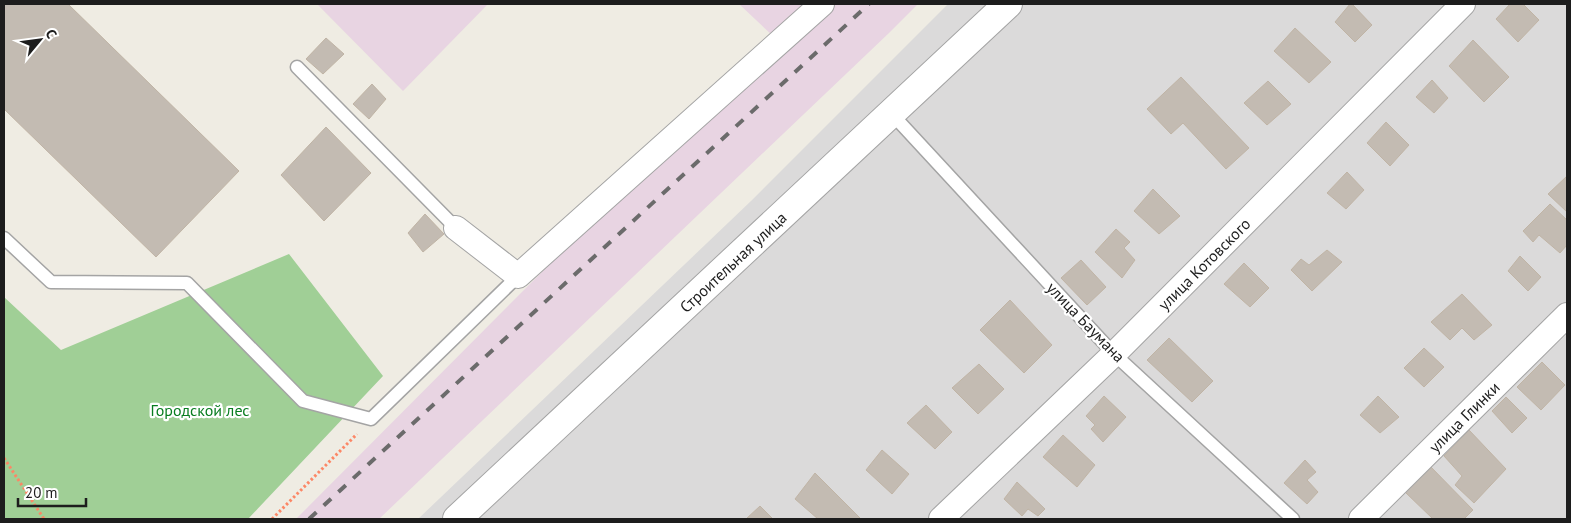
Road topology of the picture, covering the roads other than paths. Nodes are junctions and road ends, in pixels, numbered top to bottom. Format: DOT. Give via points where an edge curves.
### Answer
graph roads {
  1 [pos="822,4"];
  2 [pos="1008,4"];
  3 [pos="1463,4"];
  4 [pos="297,68"];
  5 [pos="892,114"];
  6 [pos="456,228"];
  7 [pos="4,238"];
  8 [pos="518,276"];
  9 [pos="1567,315"];
  10 [pos="1114,354"];
  11 [pos="457,519"];
  12 [pos="940,519"];
  13 [pos="1292,519"];
  14 [pos="1361,519"];
  1 -- 8 [label="street"];
  2 -- 5 [label="street, Строительная улица"];
  3 -- 10 [label="street, улица Котовского"];
  4 -- 6 [label="lane"];
  5 -- 10 [label="lane, улица Баумана"];
  5 -- 11 [label="street, Строительная улица"];
  6 -- 8 [label="street"];
  7 -- 8 [label="lane" via="51,282 187,283 303,401 371,419"];
  9 -- 14 [label="street, улица Глинки"];
  10 -- 12 [label="street, улица Котовского"];
  10 -- 13 [label="lane, улица Баумана"];
}
